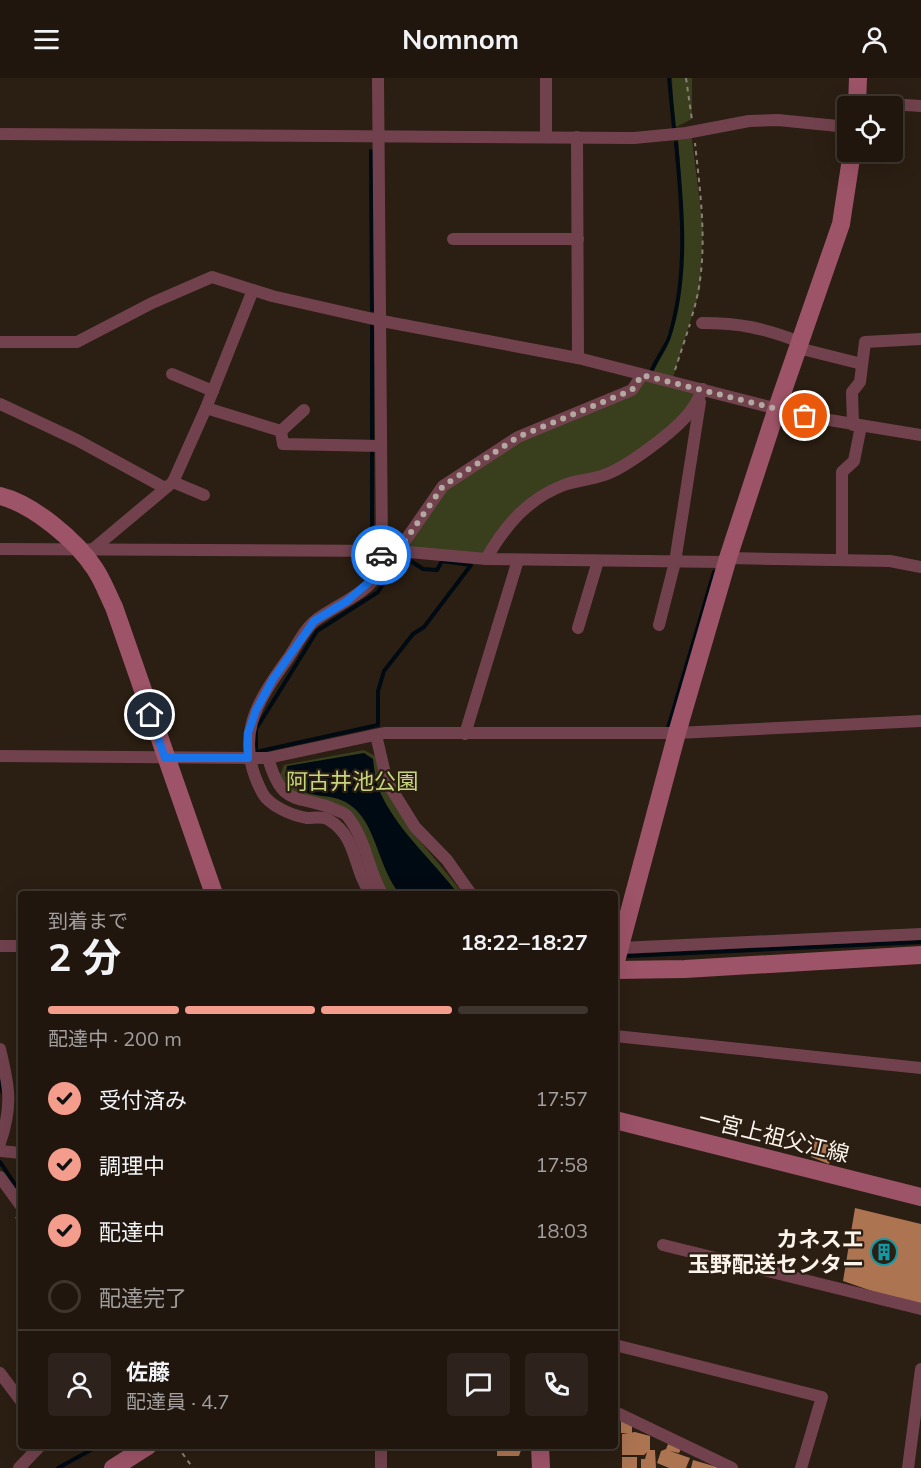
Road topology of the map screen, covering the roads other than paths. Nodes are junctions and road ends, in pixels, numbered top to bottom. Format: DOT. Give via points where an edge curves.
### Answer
graph roads {
  1 [pos="378,78"];
  2 [pos="546,78"];
  3 [pos="858,78"];
  4 [pos="857,96"];
  5 [pos="903,105"];
  6 [pos="921,106"];
  7 [pos="837,126"];
  8 [pos="0,134"];
  9 [pos="377,136"];
  10 [pos="546,136"];
  11 [pos="577,137"];
  12 [pos="850,162"];
  13 [pos="453,239"];
  14 [pos="578,239"];
  15 [pos="253,290"];
  16 [pos="382,321"];
  17 [pos="702,323"];
  18 [pos="921,339"];
  19 [pos="0,342"];
  20 [pos="799,345"];
  21 [pos="578,358"];
  22 [pos="862,364"];
  23 [pos="172,374"];
  24 [pos="642,375"];
  25 [pos="703,389"];
  26 [pos="213,391"];
  27 [pos="0,404"];
  28 [pos="206,408"];
  29 [pos="777,408"];
  30 [pos="304,410"];
  31 [pos="857,425"];
  32 [pos="281,431"];
  33 [pos="921,435"];
  34 [pos="381,446"];
  35 [pos="169,485"];
  36 [pos="204,495"];
  37 [pos="0,496"];
  38 [pos="0,549"];
  39 [pos="86,549"];
  40 [pos="382,551"];
  41 [pos="398,551"];
  42 [pos="728,558"];
  43 [pos="486,559"];
  44 [pos="518,560"];
  45 [pos="842,560"];
  46 [pos="598,561"];
  47 [pos="675,562"];
  48 [pos="921,567"];
  49 [pos="659,625"];
  50 [pos="578,628"];
  51 [pos="921,721"];
  52 [pos="676,733"];
  53 [pos="465,734"];
  54 [pos="376,735"];
  55 [pos="0,756"];
  56 [pos="165,758"];
  57 [pos="248,758"];
  58 [pos="268,758"];
  59 [pos="213,891"];
  60 [pos="370,891"];
  61 [pos="381,891"];
  62 [pos="469,891"];
  63 [pos="921,934"];
  64 [pos="0,946"];
  65 [pos="18,946"];
  66 [pos="618,955"];
  67 [pos="921,955"];
  68 [pos="618,959"];
  69 [pos="618,959"];
  70 [pos="618,1036"];
  71 [pos="0,1049"];
  72 [pos="921,1068"];
  73 [pos="618,1121"];
  74 [pos="0,1143"];
  75 [pos="0,1152"];
  76 [pos="18,1153"];
  77 [pos="0,1177"];
  78 [pos="921,1197"];
  79 [pos="18,1202"];
  80 [pos="663,1245"];
  81 [pos="921,1309"];
  82 [pos="618,1346"];
  83 [pos="921,1369"];
  84 [pos="0,1373"];
  85 [pos="18,1397"];
  86 [pos="618,1413"];
  87 [pos="37,1449"];
  88 [pos="143,1449"];
  89 [pos="381,1449"];
  90 [pos="540,1449"];
  91 [pos="728,1467"];
  92 [pos="19,1468"];
  93 [pos="113,1468"];
  94 [pos="381,1468"];
  95 [pos="541,1468"];
  96 [pos="801,1468"];
  97 [pos="908,1468"];
  1 -- 9 [label="street"];
  2 -- 10 [label="street"];
  3 -- 4 [label="street"];
  5 -- 6 [label="street"];
  7 -- 11 [label="street" via="749,121 634,138"];
  8 -- 9 [label="street"];
  9 -- 10 [label="street"];
  9 -- 16 [label="street"];
  10 -- 11 [label="street"];
  11 -- 14 [label="street"];
  12 -- 20 [label="street" via="841,224"];
  13 -- 14 [label="street"];
  14 -- 21 [label="street"];
  15 -- 16 [label="street"];
  15 -- 19 [label="street" via="212,278 152,303 77,342"];
  15 -- 26 [label="street"];
  16 -- 21 [label="street"];
  16 -- 34 [label="street"];
  17 -- 20 [label="street" via="761,327"];
  18 -- 22 [label="street" via="865,342"];
  20 -- 22 [label="street"];
  20 -- 29 [label="street"];
  21 -- 24 [label="street"];
  22 -- 31 [label="street" via="860,382 852,392"];
  23 -- 26 [label="street"];
  24 -- 25 [label="street"];
  24 -- 41 [label="street" via="632,390 518,437 443,486"];
  25 -- 29 [label="street"];
  25 -- 43 [label="street" via="690,413 632,459 604,476 564,484 518,513"];
  25 -- 47 [label="street"];
  26 -- 28 [label="street"];
  27 -- 35 [label="street"];
  28 -- 32 [label="street"];
  28 -- 35 [label="street"];
  29 -- 31 [label="street"];
  29 -- 42 [label="street"];
  30 -- 32 [label="street"];
  31 -- 33 [label="street"];
  31 -- 45 [label="street" via="854,461 842,472"];
  32 -- 34 [label="street" via="283,444"];
  34 -- 40 [label="street"];
  35 -- 36 [label="street"];
  35 -- 39 [label="street"];
  37 -- 39 [label="street" via="43,518"];
  38 -- 39 [label="street"];
  39 -- 40 [label="street"];
  39 -- 56 [label="street" via="114,607"];
  40 -- 41 [label="street"];
  40 -- 57 [label="street" via="377,575 347,601 314,621 273,679 248,733"];
  41 -- 43 [label="street"];
  42 -- 45 [label="street"];
  42 -- 47 [label="street" via="723,562"];
  42 -- 52 [label="street"];
  43 -- 44 [label="street"];
  44 -- 46 [label="street"];
  44 -- 53 [label="street"];
  45 -- 48 [label="street" via="890,561"];
  46 -- 47 [label="street"];
  46 -- 50 [label="street"];
  47 -- 49 [label="street"];
  51 -- 52 [label="street"];
  52 -- 53 [label="street"];
  52 -- 66 [label="street"];
  53 -- 54 [label="street"];
  54 -- 58 [label="street"];
  54 -- 62 [label="street" via="387,782 415,827 447,860"];
  55 -- 56 [label="street"];
  56 -- 57 [label="street"];
  56 -- 59 [label="street"];
  57 -- 58 [label="street"];
  57 -- 60 [label="street" via="264,797 282,810 304,818 327,818 342,831"];
  58 -- 61 [label="street" via="275,780 285,792 302,802 347,815"];
  63 -- 68 [label="street"];
  64 -- 65 [label="street"];
  67 -- 69 [label="street" via="685,969"];
  70 -- 72 [label="street"];
  71 -- 74 [label="street" via="10,1108"];
  73 -- 78 [label="street, 一宮上祖父江線"];
  75 -- 76 [label="street"];
  77 -- 79 [label="street"];
  80 -- 81 [label="street"];
  82 -- 96 [label="street" via="822,1397"];
  83 -- 97 [label="street"];
  84 -- 85 [label="street"];
  86 -- 91 [label="street"];
  87 -- 92 [label="street"];
  88 -- 93 [label="street"];
  89 -- 94 [label="street"];
  90 -- 95 [label="street"];
}
